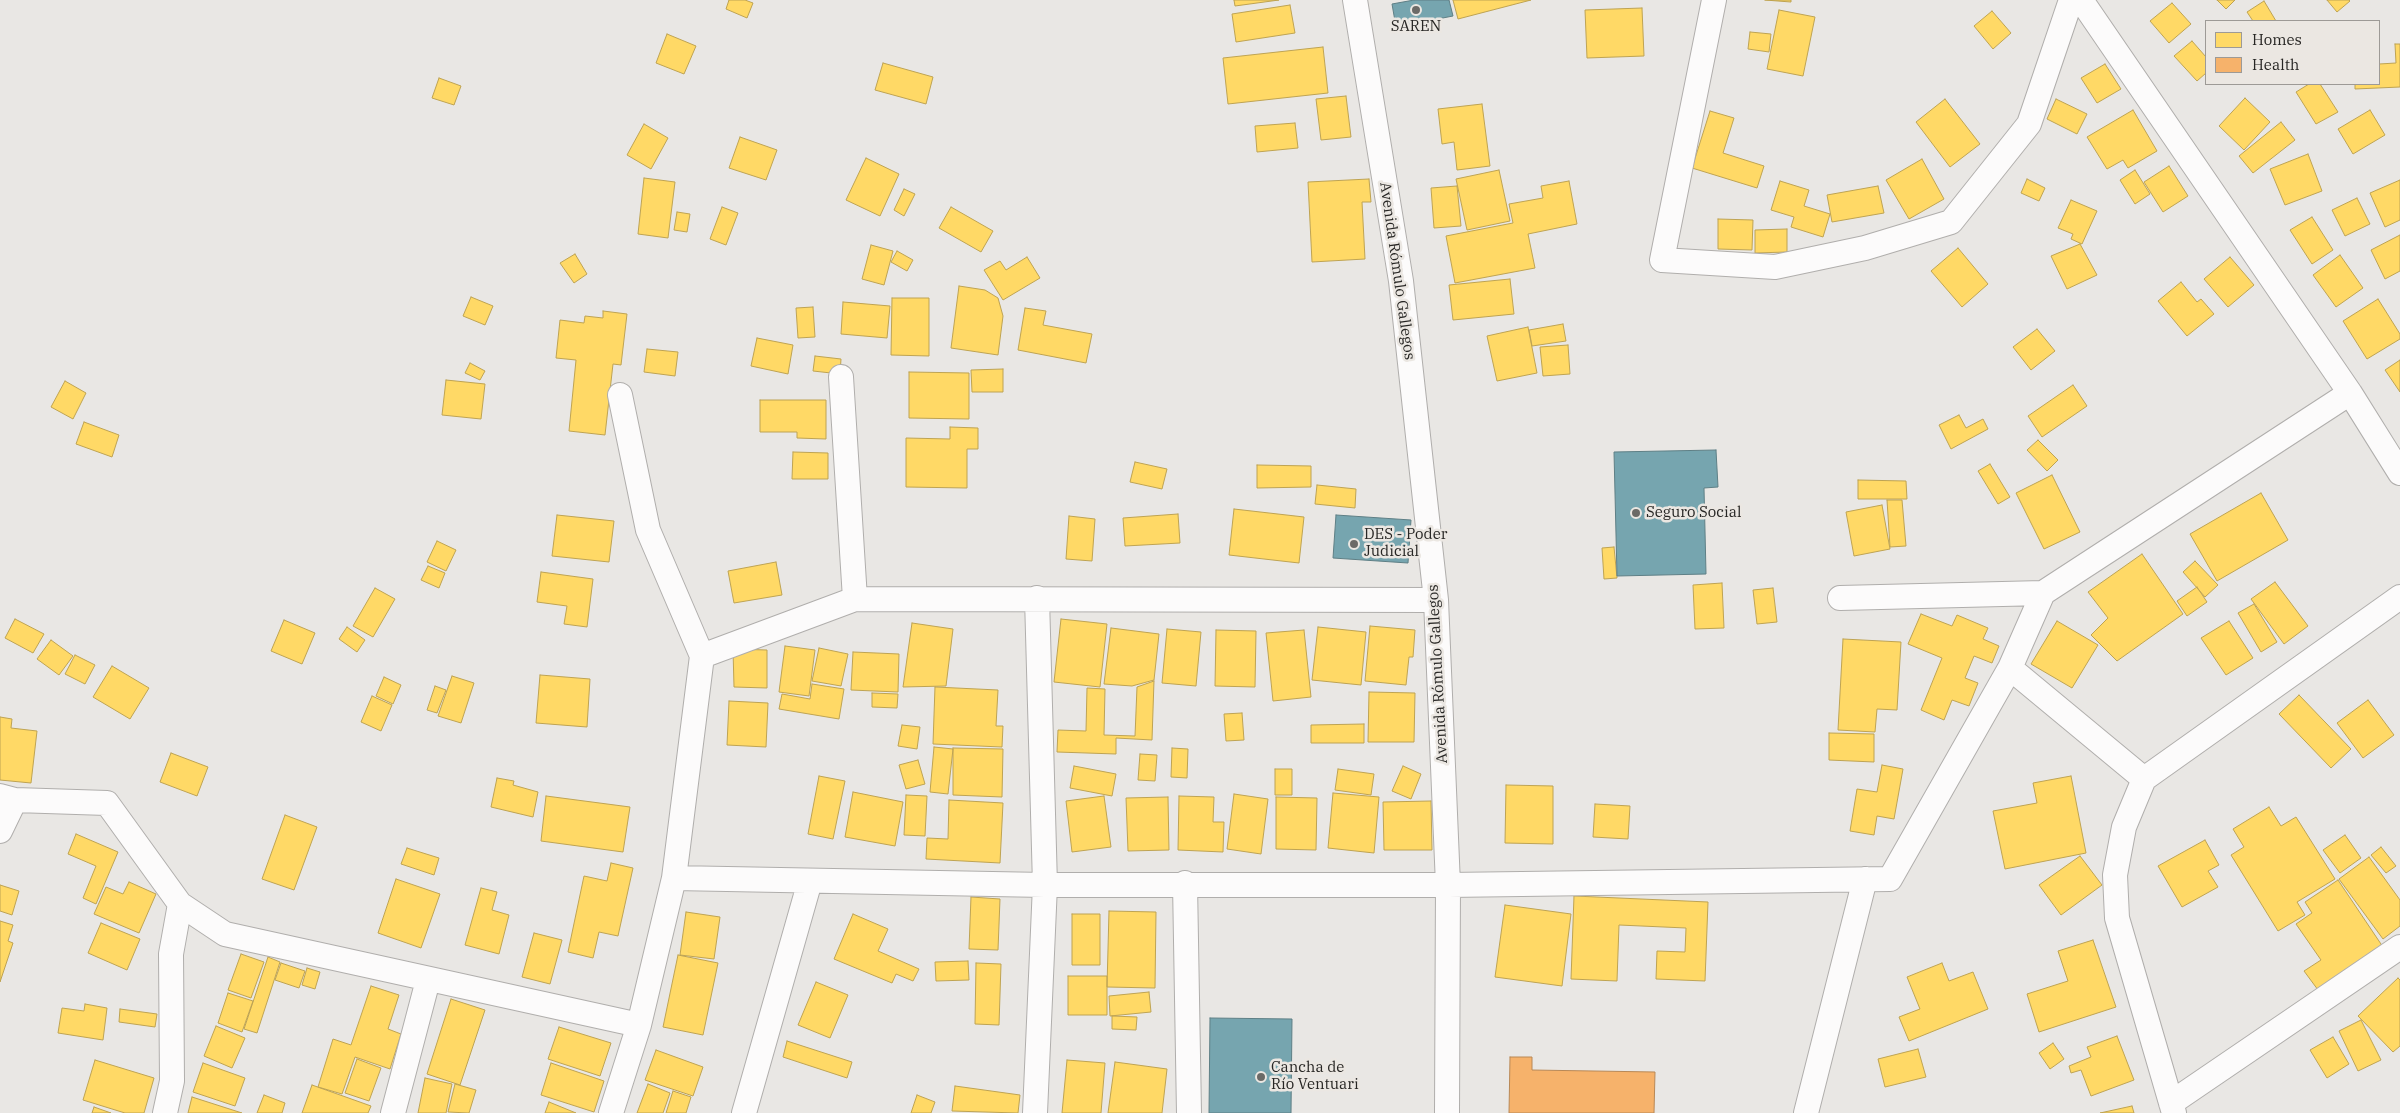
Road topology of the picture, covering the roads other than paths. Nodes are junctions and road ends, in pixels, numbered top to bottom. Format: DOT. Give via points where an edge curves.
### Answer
graph roads {
  1 [pos="1355,0"];
  2 [pos="1714,0"];
  3 [pos="2071,0"];
  4 [pos="2081,0"];
  5 [pos="841,377"];
  6 [pos="2350,393"];
  7 [pos="620,395"];
  8 [pos="2400,473"];
  9 [pos="2043,593"];
  10 [pos="2400,597"];
  11 [pos="1037,598"];
  12 [pos="1840,598"];
  13 [pos="855,599"];
  14 [pos="1436,600"];
  15 [pos="702,656"];
  16 [pos="2010,668"];
  17 [pos="2144,780"];
  18 [pos="7,798"];
  19 [pos="0,831"];
  20 [pos="674,878"];
  21 [pos="1865,879"];
  22 [pos="810,881"];
  23 [pos="1185,883"];
  24 [pos="1045,885"];
  25 [pos="1448,885"];
  26 [pos="180,904"];
  27 [pos="2400,947"];
  28 [pos="428,980"];
  29 [pos="639,1025"];
  30 [pos="2172,1108"];
  31 [pos="165,1113"];
  32 [pos="393,1113"];
  33 [pos="611,1113"];
  34 [pos="744,1113"];
  35 [pos="1035,1113"];
  36 [pos="1189,1113"];
  37 [pos="1447,1113"];
  38 [pos="1806,1113"];
  1 -- 14 [label="street, Avenida Rómulo Gallegos" via="1401,281"];
  2 -- 3 [label="street" via="1662,260 1775,267 1865,248 1952,222 2029,124"];
  4 -- 6 [label="street"];
  5 -- 13 [label="street"];
  6 -- 8 [label="street"];
  6 -- 9 [label="street"];
  7 -- 15 [label="street" via="648,530"];
  9 -- 12 [label="street"];
  9 -- 16 [label="street"];
  10 -- 17 [label="street"];
  11 -- 13 [label="street"];
  11 -- 14 [label="street"];
  11 -- 24 [label="street"];
  13 -- 15 [label="street"];
  14 -- 25 [label="street, Avenida Rómulo Gallegos"];
  15 -- 20 [label="street"];
  16 -- 17 [label="street"];
  16 -- 21 [label="street" via="1890,879"];
  17 -- 30 [label="street" via="2124,827 2115,876 2117,918"];
  18 -- 19 [label="street"];
  18 -- 26 [label="street" via="107,803"];
  20 -- 22 [label="street"];
  20 -- 29 [label="street"];
  21 -- 25 [label="street"];
  21 -- 38 [label="street"];
  22 -- 24 [label="street"];
  22 -- 34 [label="street"];
  23 -- 24 [label="street"];
  23 -- 25 [label="street"];
  23 -- 36 [label="street"];
  24 -- 35 [label="street"];
  25 -- 37 [label="street, Avenida Rómulo Gallegos"];
  26 -- 28 [label="street" via="225,934"];
  26 -- 31 [label="street" via="172,954 172,1081"];
  27 -- 30 [label="street"];
  28 -- 29 [label="street"];
  28 -- 32 [label="street"];
  29 -- 33 [label="street"];
}
